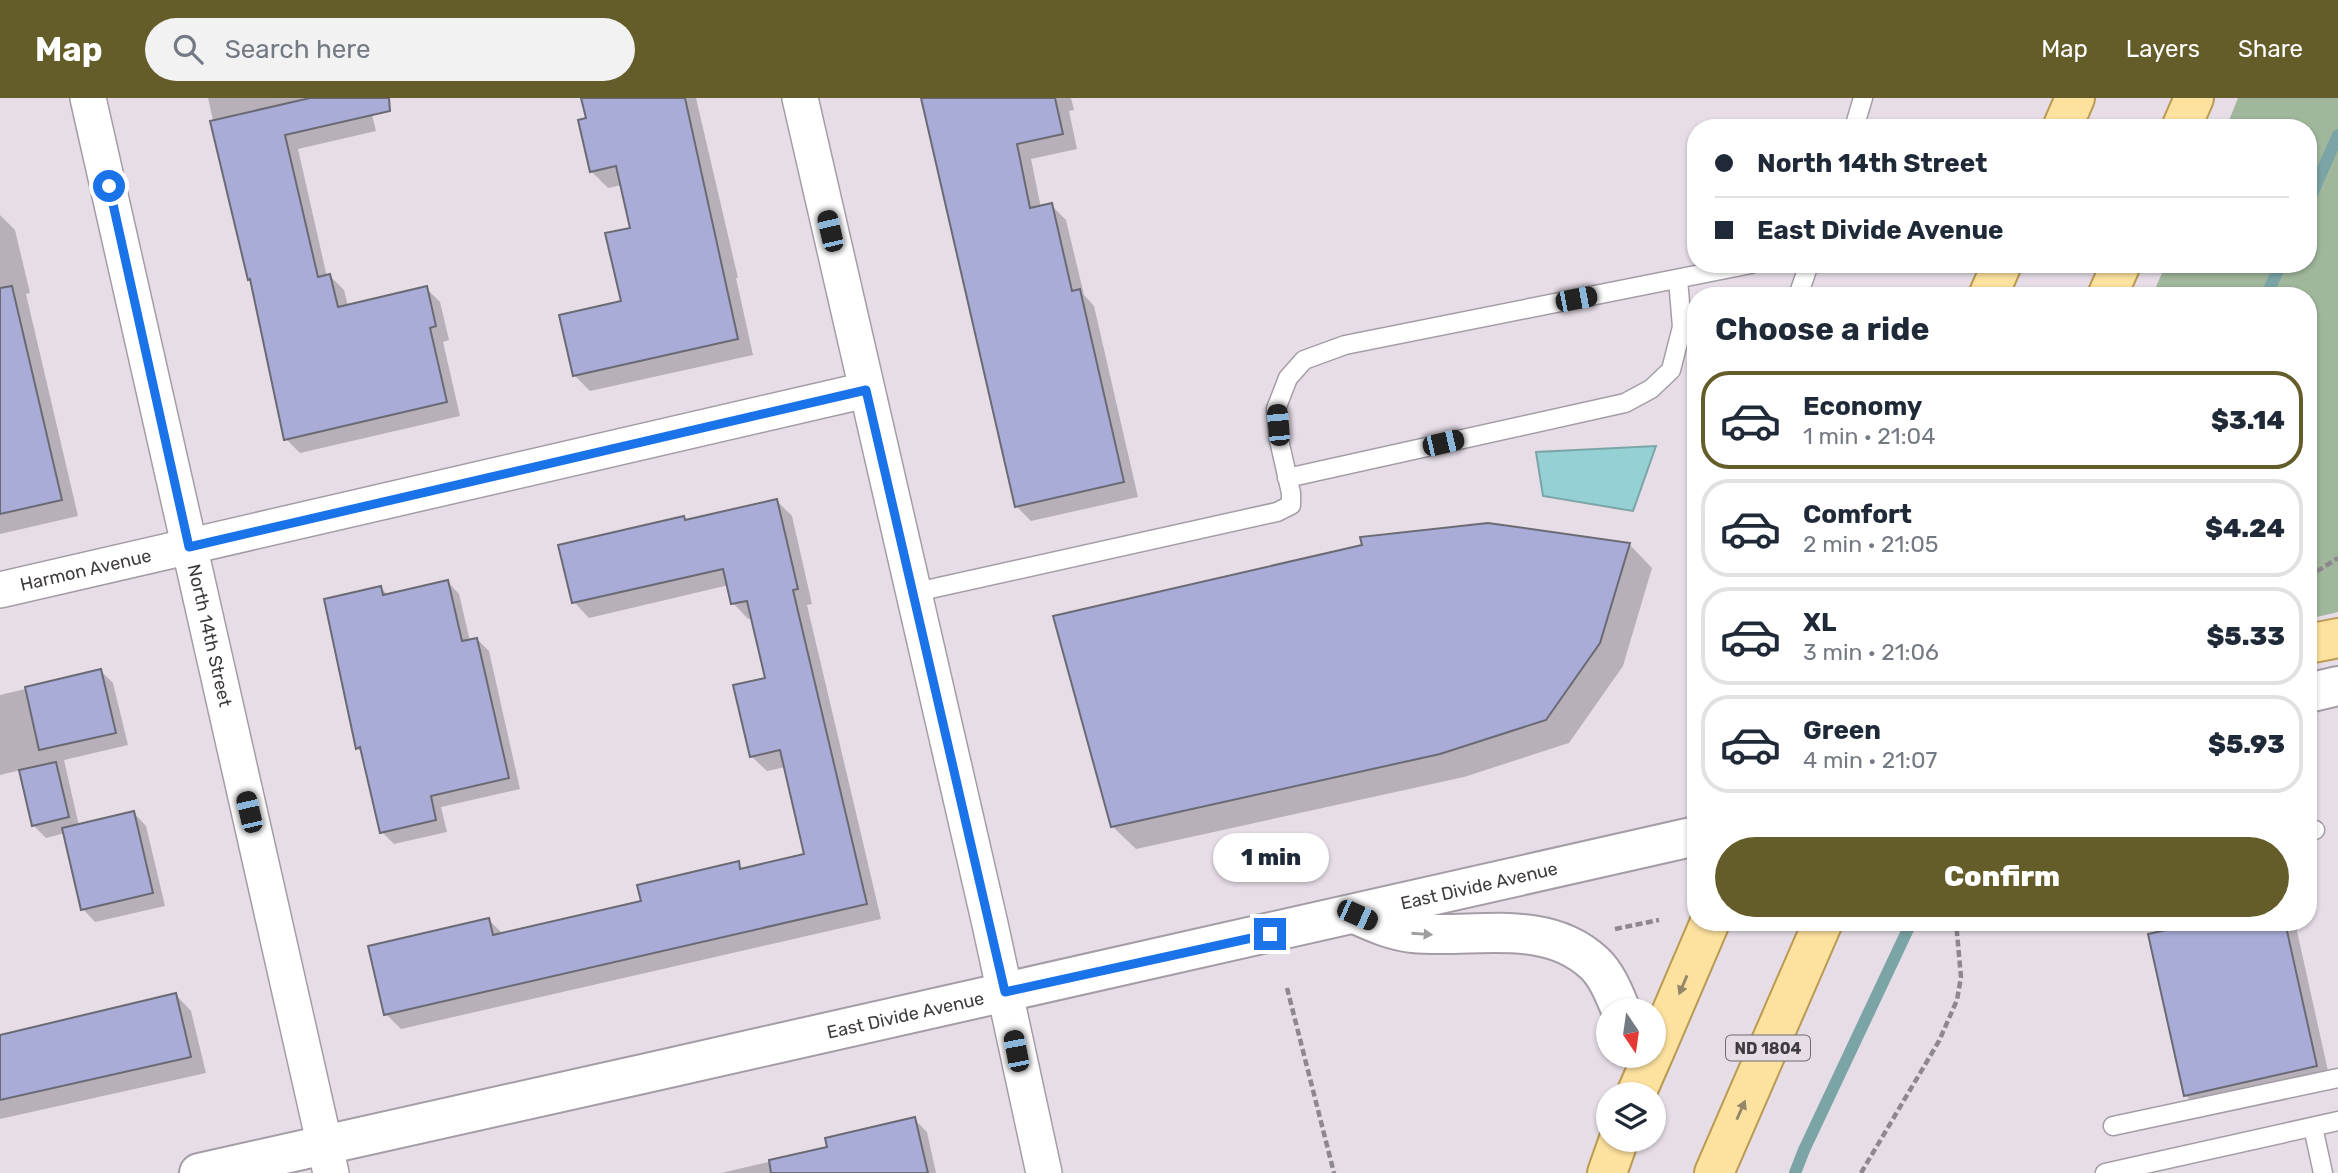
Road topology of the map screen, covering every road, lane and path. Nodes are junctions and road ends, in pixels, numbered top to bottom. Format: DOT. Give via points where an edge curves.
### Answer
graph roads {
  1 [pos="88,98"];
  2 [pos="800,98"];
  3 [pos="1863,98"];
  4 [pos="2075,98"];
  5 [pos="2194,98"];
  6 [pos="1857,119"];
  7 [pos="2066,119"];
  8 [pos="2185,119"];
  9 [pos="1707,273"];
  10 [pos="1678,279"];
  11 [pos="866,390"];
  12 [pos="1287,478"];
  13 [pos="189,547"];
  14 [pos="2338,558"];
  15 [pos="2317,571"];
  16 [pos="0,590"];
  17 [pos="912,593"];
  18 [pos="2338,638"];
  19 [pos="2317,642"];
  20 [pos="2338,686"];
  21 [pos="2317,691"];
  22 [pos="1687,838"];
  23 [pos="1357,915"];
  24 [pos="1658,920"];
  25 [pos="1604,931"];
  26 [pos="1706,931"];
  27 [pos="1819,931"];
  28 [pos="1957,931"];
  29 [pos="1287,988"];
  30 [pos="1005,992"];
  31 [pos="1615,998"];
  32 [pos="1666,1024"];
  33 [pos="2338,1078"];
  34 [pos="2338,1121"];
  35 [pos="2113,1126"];
  36 [pos="2313,1127"];
  37 [pos="1614,1152"];
  38 [pos="327,1159"];
  39 [pos="199,1173"];
  40 [pos="1044,1173"];
  41 [pos="1334,1173"];
  42 [pos="1607,1173"];
  43 [pos="1714,1173"];
  44 [pos="1861,1173"];
  45 [pos="2105,1173"];
  46 [pos="2323,1173"];
  1 -- 13 [label="street, North 14th Street"];
  2 -- 11 [label="street"];
  3 -- 6 [label="lane"];
  4 -- 7 [label="main road"];
  5 -- 8 [label="main road"];
  9 -- 10 [label="lane"];
  10 -- 12 [label="lane" via="1682,327 1671,370 1651,389 1625,403"];
  10 -- 12 [label="lane" via="1345,345 1304,360 1288,378 1276,409"];
  11 -- 13 [label="street, Harmon Avenue"];
  11 -- 17 [label="street"];
  12 -- 17 [label="lane" via="1291,505 1277,512"];
  13 -- 16 [label="street, Harmon Avenue"];
  13 -- 38 [label="street, North 14th Street"];
  14 -- 15 [label="path"];
  17 -- 30 [label="street"];
  18 -- 19 [label="main road"];
  20 -- 21 [label="street"];
  22 -- 23 [label="street, East Divide Avenue"];
  23 -- 30 [label="street, East Divide Avenue"];
  23 -- 31 [label="street, one-way" via="1409,933 1543,937 1594,963"];
  24 -- 25 [label="path"];
  26 -- 32 [label="main road, one-way"];
  43 -- 27 [label="main road, ND 1804, one-way"];
  28 -- 44 [label="path" via="1961,977 1957,1000 1939,1041"];
  29 -- 41 [label="path"];
  30 -- 38 [label="street, East Divide Avenue"];
  30 -- 40 [label="street"];
  33 -- 35 [label="lane"];
  34 -- 36 [label="lane"];
  36 -- 45 [label="lane"];
  36 -- 46 [label="lane"];
  37 -- 42 [label="main road"];
  38 -- 39 [label="street, East Divide Avenue"];
}
